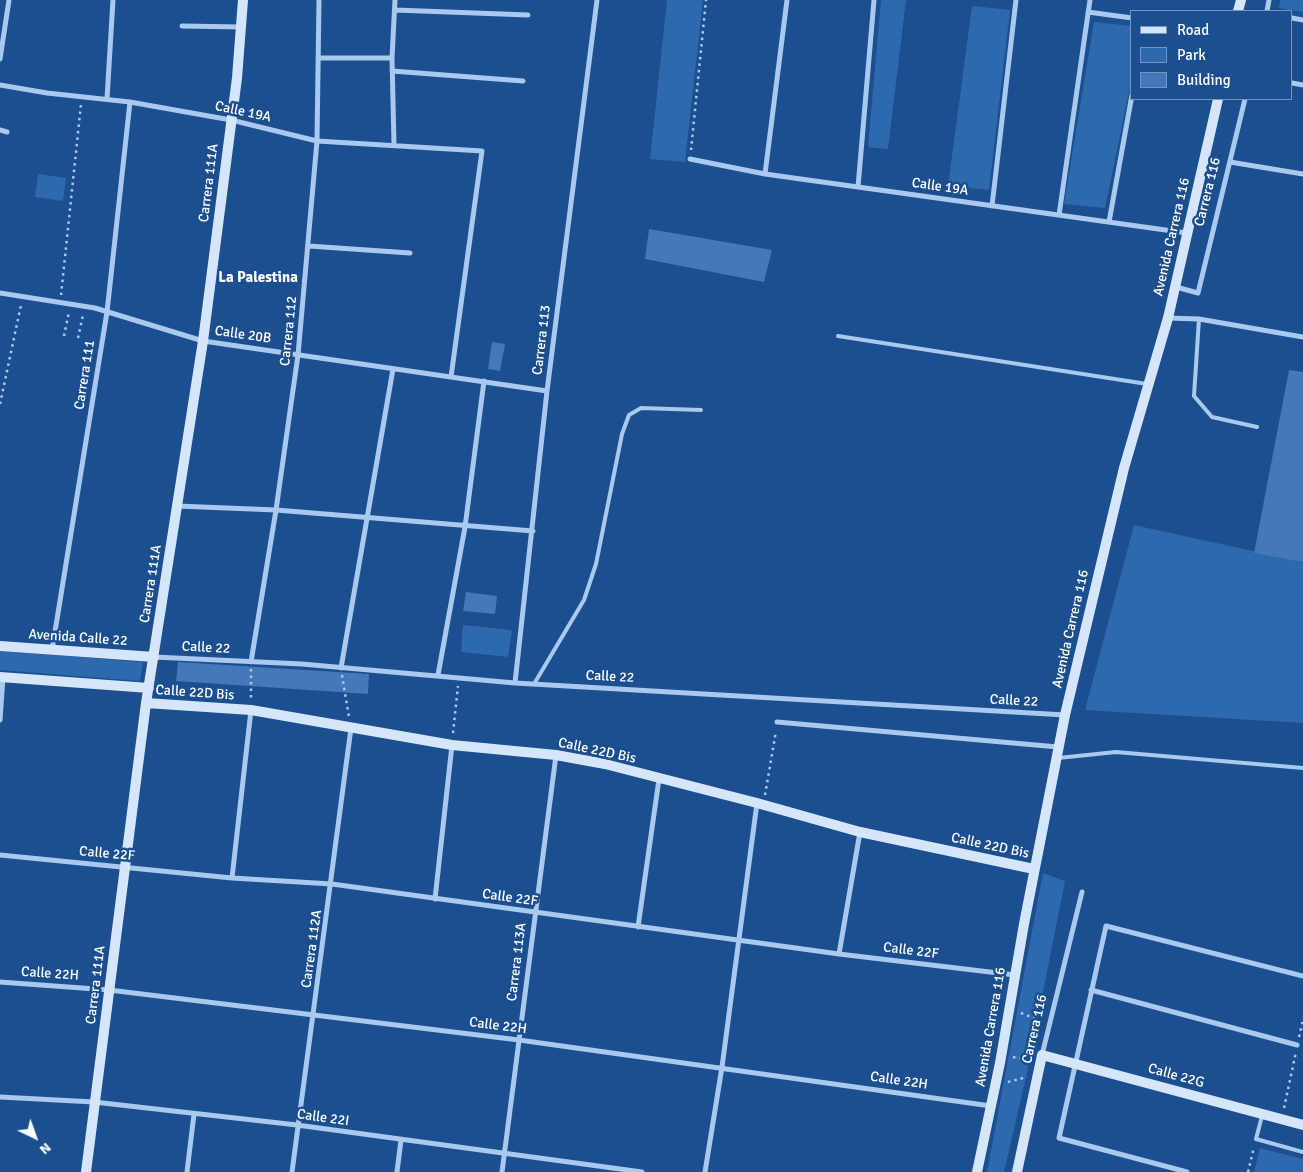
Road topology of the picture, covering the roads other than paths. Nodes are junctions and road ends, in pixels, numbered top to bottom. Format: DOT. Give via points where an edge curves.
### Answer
graph roads {
  1 [pos="9,0"];
  2 [pos="113,0"];
  3 [pos="243,0"];
  4 [pos="319,0"];
  5 [pos="395,0"];
  6 [pos="597,0"];
  7 [pos="787,0"];
  8 [pos="874,0"];
  9 [pos="1016,0"];
  10 [pos="1090,0"];
  11 [pos="395,10"];
  12 [pos="1088,12"];
  13 [pos="528,15"];
  14 [pos="1130,18"];
  15 [pos="182,26"];
  16 [pos="242,27"];
  17 [pos="319,58"];
  18 [pos="392,58"];
  19 [pos="0,59"];
  20 [pos="392,71"];
  21 [pos="523,82"];
  22 [pos="0,85"];
  23 [pos="107,99"];
  24 [pos="1131,100"];
  25 [pos="1218,100"];
  26 [pos="1245,100"];
  27 [pos="130,102"];
  28 [pos="231,120"];
  29 [pos="0,130"];
  30 [pos="7,132"];
  31 [pos="317,141"];
  32 [pos="394,144"];
  33 [pos="690,160"];
  34 [pos="1230,162"];
  35 [pos="765,174"];
  36 [pos="1303,174"];
  37 [pos="858,187"];
  38 [pos="992,206"];
  39 [pos="1059,215"];
  40 [pos="1109,222"];
  41 [pos="1188,233"];
  42 [pos="309,246"];
  43 [pos="410,253"];
  44 [pos="1175,287"];
  45 [pos="0,293"];
  46 [pos="107,312"];
  47 [pos="1168,318"];
  48 [pos="1199,319"];
  49 [pos="838,336"];
  50 [pos="1303,338"];
  51 [pos="203,341"];
  52 [pos="298,355"];
  53 [pos="393,368"];
  54 [pos="451,377"];
  55 [pos="484,382"];
  56 [pos="1148,384"];
  57 [pos="547,390"];
  58 [pos="701,410"];
  59 [pos="1257,427"];
  60 [pos="178,506"];
  61 [pos="276,510"];
  62 [pos="367,518"];
  63 [pos="465,527"];
  64 [pos="533,531"];
  65 [pos="0,646"];
  66 [pos="52,650"];
  67 [pos="154,657"];
  68 [pos="251,662"];
  69 [pos="341,668"];
  70 [pos="438,675"];
  71 [pos="1,677"];
  72 [pos="516,683"];
  73 [pos="534,684"];
  74 [pos="149,688"];
  75 [pos="146,703"];
  76 [pos="251,710"];
  77 [pos="1065,715"];
  78 [pos="0,720"];
  79 [pos="777,722"];
  80 [pos="351,728"];
  81 [pos="452,745"];
  82 [pos="1058,747"];
  83 [pos="556,755"];
  84 [pos="1056,758"];
  85 [pos="1303,768"];
  86 [pos="659,779"];
  87 [pos="761,804"];
  88 [pos="860,832"];
  89 [pos="0,855"];
  90 [pos="125,867"];
  91 [pos="1034,869"];
  92 [pos="232,878"];
  93 [pos="332,884"];
  94 [pos="1082,892"];
  95 [pos="435,899"];
  96 [pos="535,913"];
  97 [pos="638,927"];
  98 [pos="739,939"];
  99 [pos="839,954"];
  100 [pos="1015,975"];
  101 [pos="1303,976"];
  102 [pos="0,982"];
  103 [pos="109,990"];
  104 [pos="1092,990"];
  105 [pos="314,1015"];
  106 [pos="519,1040"];
  107 [pos="1298,1045"];
  108 [pos="1042,1058"];
  109 [pos="1075,1063"];
  110 [pos="722,1067"];
  111 [pos="0,1097"];
  112 [pos="94,1102"];
  113 [pos="991,1106"];
  114 [pos="194,1114"];
  115 [pos="1263,1114"];
  116 [pos="297,1125"];
  117 [pos="1303,1125"];
  118 [pos="401,1140"];
  119 [pos="1303,1152"];
  120 [pos="504,1153"];
  121 [pos="604,1170"];
  122 [pos="86,1172"];
  123 [pos="187,1172"];
  124 [pos="292,1172"];
  125 [pos="397,1172"];
  126 [pos="502,1172"];
  127 [pos="642,1172"];
  128 [pos="705,1172"];
  129 [pos="977,1172"];
  130 [pos="1017,1172"];
  131 [pos="1187,1172"];
  1 -- 19 [label="street"];
  2 -- 23 [label="street"];
  3 -- 16 [label="street, Carrera 111A"];
  4 -- 17 [label="street, Carrera 112"];
  5 -- 11 [label="street"];
  6 -- 57 [label="street, Carrera 113"];
  7 -- 35 [label="street"];
  8 -- 37 [label="street"];
  9 -- 38 [label="street"];
  10 -- 12 [label="street"];
  11 -- 13 [label="street"];
  11 -- 18 [label="street"];
  12 -- 14 [label="street"];
  12 -- 39 [label="street"];
  15 -- 16 [label="street"];
  16 -- 28 [label="street, Carrera 111A"];
  17 -- 18 [label="street"];
  17 -- 31 [label="street, Carrera 112"];
  18 -- 20 [label="street"];
  20 -- 21 [label="street"];
  20 -- 32 [label="street"];
  22 -- 23 [label="street, Calle 19A"];
  23 -- 27 [label="street, Calle 19A"];
  24 -- 40 [label="street"];
  25 -- 41 [label="street, Avenida Carrera 116"];
  26 -- 34 [label="street, Carrera 116"];
  27 -- 28 [label="street, Calle 19A"];
  27 -- 46 [label="street, Carrera 111"];
  28 -- 31 [label="street, Calle 19A"];
  28 -- 51 [label="street, Carrera 111A"];
  29 -- 30 [label="street"];
  31 -- 32 [label="street, Calle 19A"];
  31 -- 42 [label="street, Carrera 112"];
  32 -- 54 [label="street, Calle 19A" via="482,151"];
  33 -- 35 [label="street, Calle 19A"];
  34 -- 36 [label="street"];
  34 -- 44 [label="street, Carrera 116" via="1198,293"];
  35 -- 37 [label="street, Calle 19A"];
  37 -- 38 [label="street, Calle 19A"];
  38 -- 39 [label="street, Calle 19A"];
  39 -- 40 [label="street, Calle 19A"];
  40 -- 41 [label="street, Calle 19A"];
  41 -- 44 [label="street, Avenida Carrera 116"];
  42 -- 43 [label="street"];
  42 -- 52 [label="street, Carrera 112"];
  44 -- 47 [label="street, Avenida Carrera 116"];
  45 -- 46 [label="street, Calle 20B"];
  46 -- 51 [label="street, Calle 20B"];
  46 -- 66 [label="street, Carrera 111"];
  47 -- 48 [label="street"];
  47 -- 56 [label="street, Avenida Carrera 116"];
  48 -- 50 [label="street"];
  48 -- 59 [label="lane" via="1194,396 1212,417"];
  49 -- 56 [label="lane"];
  51 -- 52 [label="street, Calle 20B"];
  51 -- 60 [label="street, Carrera 111A"];
  52 -- 53 [label="street, Calle 20B"];
  52 -- 61 [label="street, Carrera 112"];
  53 -- 54 [label="street, Calle 20B"];
  53 -- 62 [label="street"];
  54 -- 55 [label="street, Calle 20B"];
  55 -- 57 [label="street, Calle 20B"];
  55 -- 63 [label="street"];
  56 -- 77 [label="street, Avenida Carrera 116" via="1124,468"];
  57 -- 64 [label="street, Carrera 113"];
  58 -- 73 [label="lane" via="640,408 629,415 622,434 596,564 584,600"];
  60 -- 61 [label="street"];
  60 -- 67 [label="street, Carrera 111A"];
  61 -- 62 [label="street"];
  61 -- 68 [label="street, Carrera 112"];
  62 -- 63 [label="street"];
  62 -- 69 [label="street"];
  63 -- 64 [label="street"];
  63 -- 70 [label="street"];
  64 -- 72 [label="street, Carrera 113"];
  65 -- 66 [label="street, Avenida Calle 22"];
  66 -- 67 [label="street, Avenida Calle 22"];
  67 -- 68 [label="street, Calle 22"];
  67 -- 74 [label="street, Carrera 111A"];
  68 -- 69 [label="street, Calle 22"];
  69 -- 70 [label="street, Calle 22"];
  70 -- 72 [label="street, Calle 22"];
  71 -- 74 [label="street"];
  71 -- 78 [label="street"];
  72 -- 73 [label="street, Calle 22"];
  73 -- 77 [label="street, Calle 22"];
  74 -- 75 [label="street, Carrera 111A"];
  75 -- 76 [label="street, Calle 22D Bis"];
  75 -- 90 [label="street, Carrera 111A"];
  76 -- 80 [label="street, Calle 22D Bis"];
  76 -- 92 [label="street"];
  77 -- 82 [label="street, Avenida Carrera 116"];
  79 -- 82 [label="street"];
  80 -- 81 [label="street, Calle 22D Bis"];
  80 -- 93 [label="street, Carrera 112A"];
  81 -- 83 [label="street, Calle 22D Bis"];
  81 -- 95 [label="street"];
  82 -- 84 [label="street, Avenida Carrera 116"];
  83 -- 86 [label="street, Calle 22D Bis"];
  83 -- 96 [label="street, Carrera 113A"];
  84 -- 85 [label="lane" via="1116,752"];
  84 -- 91 [label="street, Avenida Carrera 116"];
  86 -- 87 [label="street, Calle 22D Bis"];
  86 -- 97 [label="street"];
  87 -- 88 [label="street, Calle 22D Bis"];
  87 -- 98 [label="street"];
  88 -- 91 [label="street, Calle 22D Bis"];
  88 -- 99 [label="street"];
  89 -- 90 [label="street, Calle 22F"];
  90 -- 92 [label="street, Calle 22F"];
  90 -- 103 [label="street, Carrera 111A"];
  91 -- 100 [label="street, Avenida Carrera 116"];
  92 -- 93 [label="street, Calle 22F"];
  93 -- 95 [label="street, Calle 22F"];
  93 -- 105 [label="street, Carrera 112A"];
  94 -- 108 [label="street, Carrera 116"];
  95 -- 96 [label="street, Calle 22F"];
  96 -- 97 [label="street, Calle 22F"];
  96 -- 106 [label="street, Carrera 113A"];
  97 -- 98 [label="street, Calle 22F"];
  98 -- 99 [label="street, Calle 22F"];
  98 -- 110 [label="street"];
  99 -- 100 [label="street, Calle 22F"];
  100 -- 113 [label="street, Avenida Carrera 116"];
  101 -- 104 [label="street" via="1106,926"];
  102 -- 103 [label="street, Calle 22H"];
  103 -- 105 [label="street, Calle 22H"];
  103 -- 112 [label="street, Carrera 111A"];
  104 -- 107 [label="street"];
  104 -- 109 [label="street"];
  105 -- 106 [label="street, Calle 22H"];
  105 -- 116 [label="street, Carrera 112A"];
  106 -- 110 [label="street, Calle 22H"];
  106 -- 120 [label="street, Carrera 113A"];
  108 -- 109 [label="street, Calle 22G"];
  108 -- 130 [label="street, Carrera 116"];
  109 -- 115 [label="street, Calle 22G"];
  109 -- 131 [label="street" via="1059,1138"];
  110 -- 113 [label="street, Calle 22H"];
  110 -- 128 [label="street"];
  111 -- 112 [label="street, Calle 22I"];
  112 -- 114 [label="street, Calle 22I"];
  112 -- 122 [label="street, Carrera 111A"];
  113 -- 129 [label="street, Avenida Carrera 116"];
  114 -- 116 [label="street, Calle 22I"];
  114 -- 123 [label="street"];
  115 -- 117 [label="street, Calle 22G"];
  115 -- 119 [label="lane" via="1256,1139"];
  116 -- 118 [label="street, Calle 22I"];
  116 -- 124 [label="street, Carrera 112A"];
  118 -- 120 [label="street, Calle 22I"];
  118 -- 125 [label="street"];
  120 -- 121 [label="street, Calle 22I"];
  120 -- 126 [label="street, Carrera 113A"];
  121 -- 127 [label="street, Calle 22I"];
}
